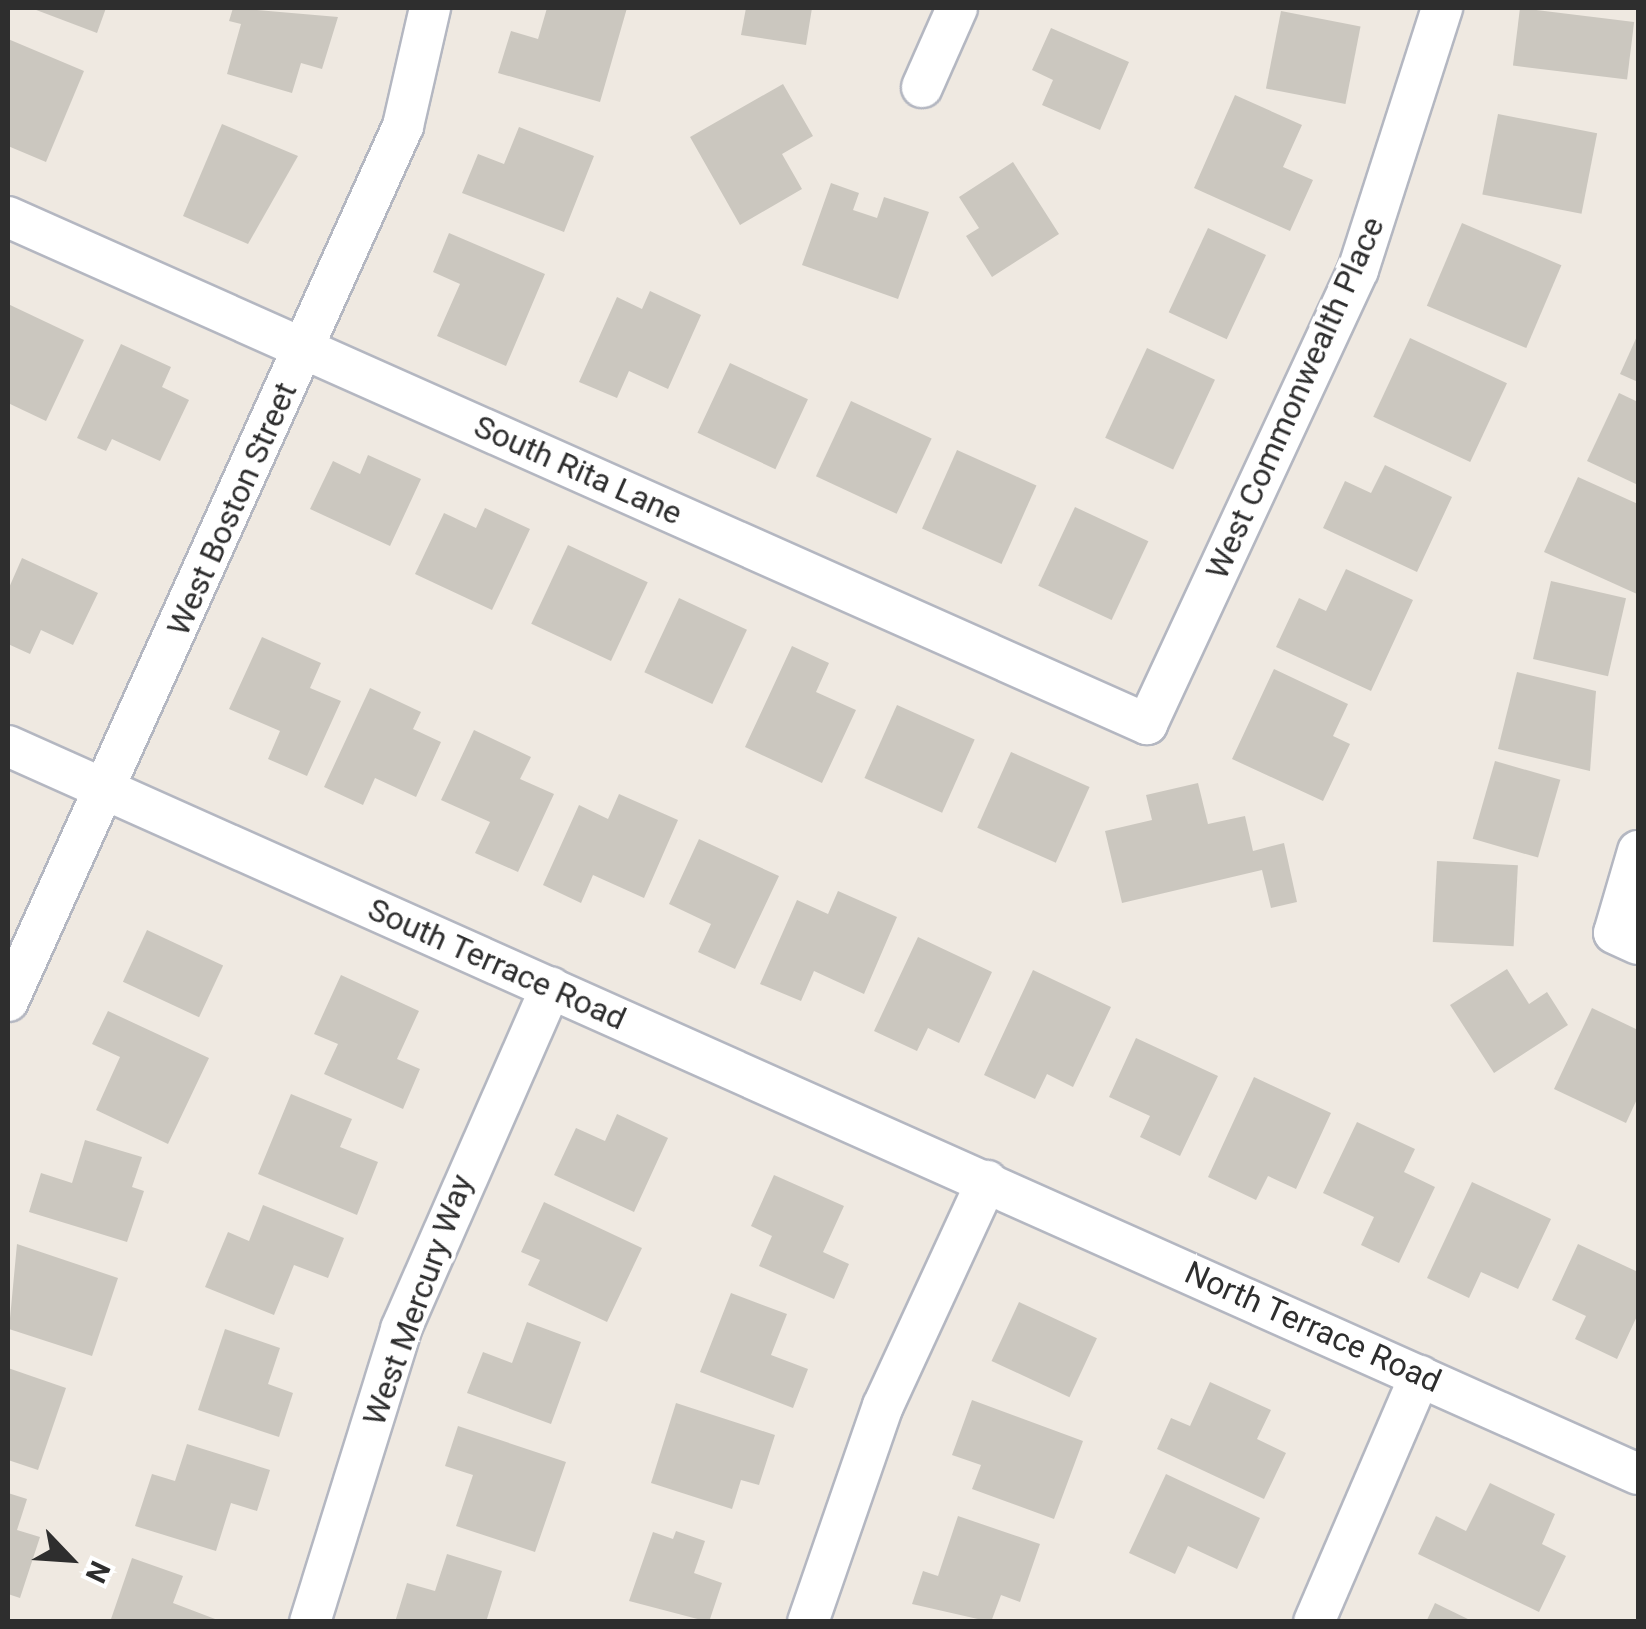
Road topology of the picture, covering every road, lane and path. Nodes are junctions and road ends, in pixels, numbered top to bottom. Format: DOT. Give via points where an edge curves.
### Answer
graph roads {
  1 [pos="430,8"];
  2 [pos="957,8"];
  3 [pos="1442,8"];
  4 [pos="922,87"];
  5 [pos="8,217"];
  6 [pos="304,348"];
  7 [pos="1148,724"];
  8 [pos="8,746"];
  9 [pos="107,790"];
  10 [pos="1638,851"];
  11 [pos="1626,938"];
  12 [pos="551,988"];
  13 [pos="8,1001"];
  14 [pos="986,1181"];
  15 [pos="1420,1376"];
  16 [pos="1638,1474"];
  17 [pos="310,1622"];
  18 [pos="808,1622"];
  19 [pos="1314,1622"];
  1 -- 6 [label="street, West Boston Street" via="403,126"];
  2 -- 4 [label="street"];
  3 -- 7 [label="street, West Commonwealth Place" via="1358,270"];
  5 -- 6 [label="street, South Rita Lane"];
  6 -- 7 [label="street, South Rita Lane"];
  6 -- 9 [label="street, West Boston Street"];
  8 -- 9 [label="street, South Terrace Road"];
  9 -- 12 [label="street, South Terrace Road"];
  9 -- 13 [label="street, West Boston Street"];
  10 -- 11 [label="street"];
  12 -- 14 [label="street, South Terrace Road"];
  12 -- 17 [label="street, West Mercury Way" via="401,1329"];
  14 -- 15 [label="street, North Terrace Road"];
  14 -- 18 [label="street" via="883,1406"];
  15 -- 16 [label="street, North Terrace Road"];
  15 -- 19 [label="street"];
}
